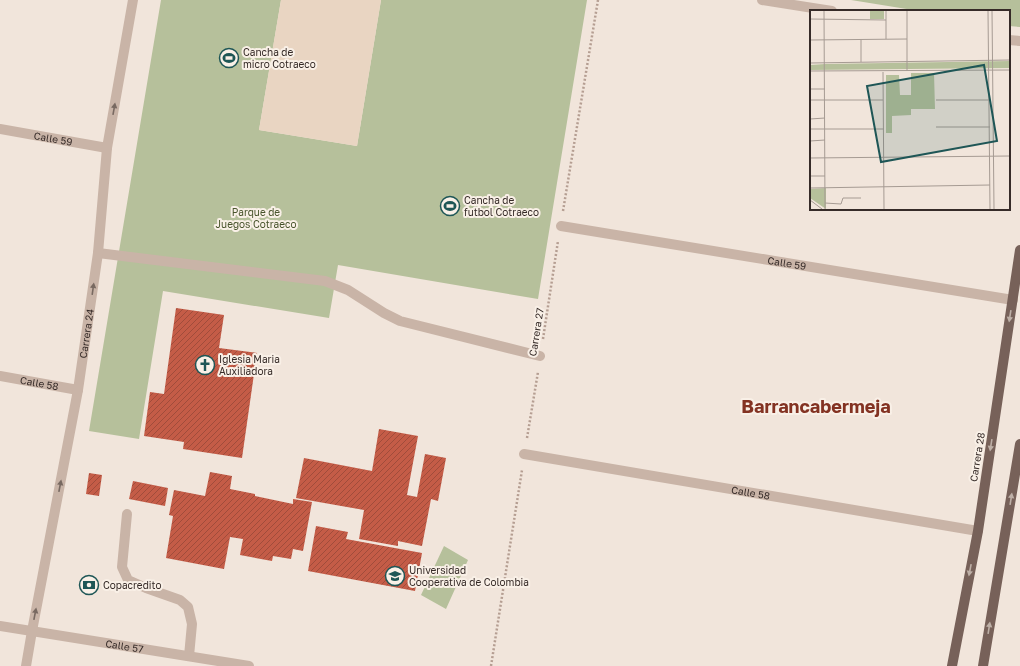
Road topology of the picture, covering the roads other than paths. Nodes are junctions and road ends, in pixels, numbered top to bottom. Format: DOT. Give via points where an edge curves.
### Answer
graph roads {
  1 [pos="134,0"];
  2 [pos="762,0"];
  3 [pos="826,10"];
  4 [pos="1010,40"];
  5 [pos="1020,41"];
  6 [pos="0,129"];
  7 [pos="107,148"];
  8 [pos="561,226"];
  9 [pos="1020,250"];
  10 [pos="98,253"];
  11 [pos="1013,300"];
  12 [pos="540,356"];
  13 [pos="0,376"];
  14 [pos="78,390"];
  15 [pos="1020,444"];
  16 [pos="524,454"];
  17 [pos="127,514"];
  18 [pos="978,531"];
  19 [pos="0,626"];
  20 [pos="32,631"];
  21 [pos="189,656"];
  22 [pos="26,666"];
  23 [pos="249,666"];
  24 [pos="952,666"];
  25 [pos="983,666"];
  7 -- 1 [label="street, Carrera 24, one-way"];
  2 -- 3 [label="street"];
  4 -- 5 [label="street"];
  6 -- 7 [label="street, Calle 59"];
  7 -- 10 [label="street, Carrera 24"];
  8 -- 11 [label="street, Calle 59"];
  9 -- 11 [label="main road, Carrera 28"];
  10 -- 12 [label="street" via="325,281 348,290 400,321"];
  14 -- 10 [label="street, Carrera 24, one-way"];
  11 -- 18 [label="main road, Carrera 28, one-way"];
  13 -- 14 [label="street, Calle 58"];
  20 -- 14 [label="street, Carrera 24, one-way"];
  25 -- 15 [label="main road, one-way"];
  16 -- 18 [label="street, Calle 58"];
  17 -- 21 [label="street" via="122,567 128,580 180,600 188,606 192,624"];
  18 -- 24 [label="main road, Carrera 28, one-way"];
  19 -- 20 [label="street, Calle 57"];
  20 -- 21 [label="street, Calle 57"];
  20 -- 22 [label="street, Carrera 24"];
  21 -- 23 [label="street, Calle 57"];
}
